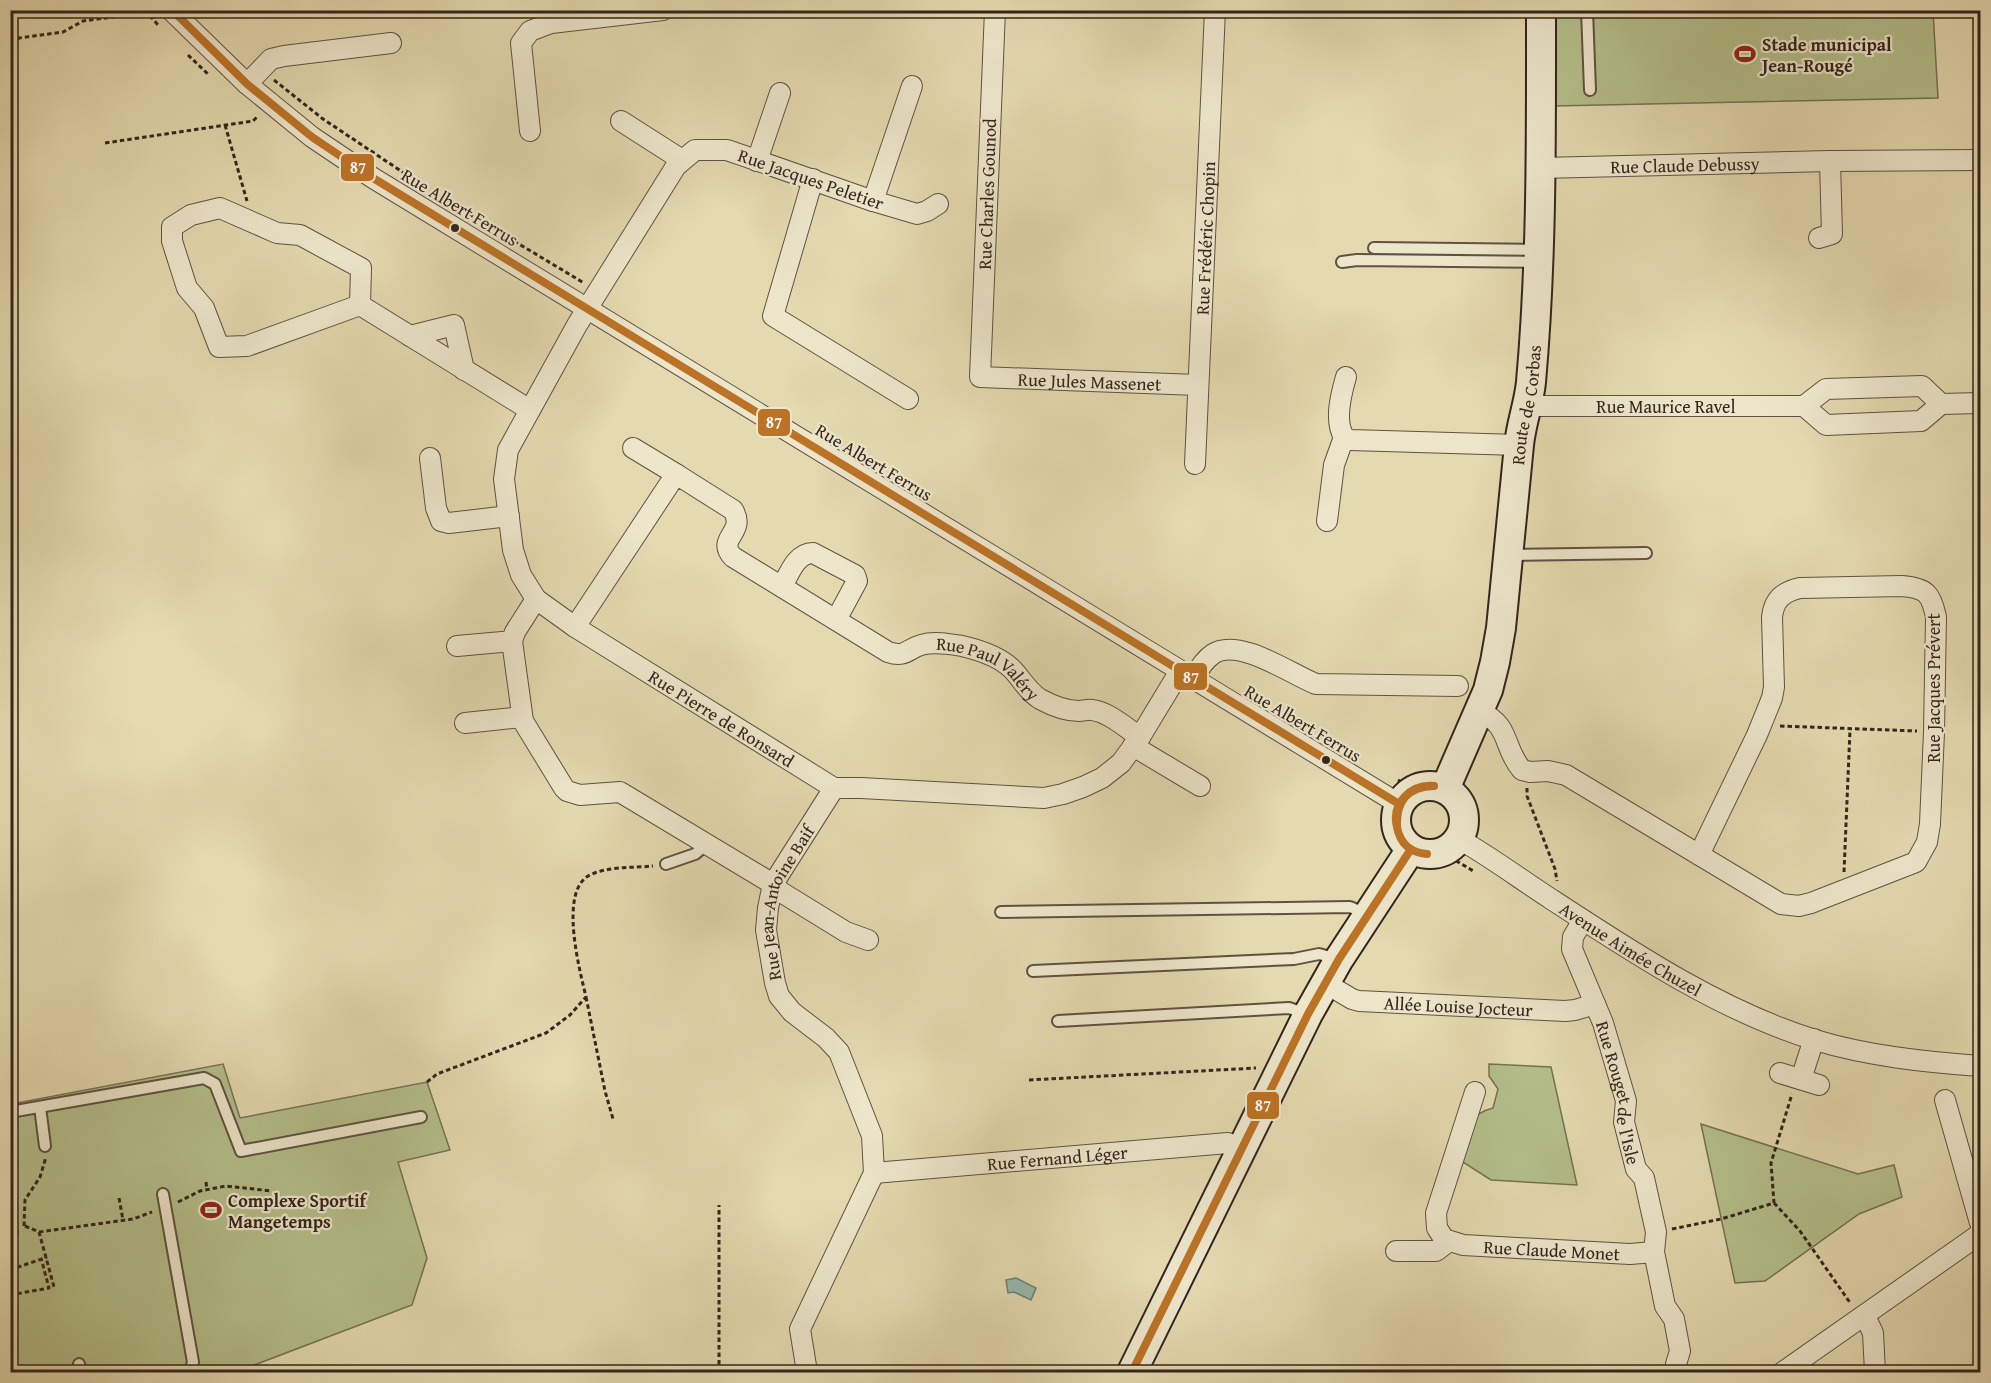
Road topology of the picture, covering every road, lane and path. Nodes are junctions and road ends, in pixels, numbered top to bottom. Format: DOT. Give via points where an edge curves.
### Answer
graph roads {
  1 [pos="142,10"];
  2 [pos="171,10"];
  3 [pos="663,10"];
  4 [pos="995,10"];
  5 [pos="1215,10"];
  6 [pos="1541,10"];
  7 [pos="1587,10"];
  8 [pos="391,43"];
  9 [pos="10,51"];
  10 [pos="261,69"];
  11 [pos="248,84"];
  12 [pos="912,86"];
  13 [pos="1590,90"];
  14 [pos="780,93"];
  15 [pos="257,117"];
  16 [pos="621,121"];
  17 [pos="225,125"];
  18 [pos="530,131"];
  19 [pos="105,143"];
  20 [pos="682,160"];
  21 [pos="1980,160"];
  22 [pos="757,161"];
  23 [pos="1830,161"];
  24 [pos="1541,168"];
  25 [pos="413,179"];
  26 [pos="813,179"];
  27 [pos="873,201"];
  28 [pos="938,204"];
  29 [pos="463,210"];
  30 [pos="253,223"];
  31 [pos="1819,238"];
  32 [pos="1374,249"];
  33 [pos="1539,256"];
  34 [pos="1342,262"];
  35 [pos="598,292"];
  36 [pos="360,305"];
  37 [pos="588,309"];
  38 [pos="410,336"];
  39 [pos="464,369"];
  40 [pos="980,377"];
  41 [pos="1346,377"];
  42 [pos="1198,385"];
  43 [pos="908,399"];
  44 [pos="1980,403"];
  45 [pos="1526,404"];
  46 [pos="1941,404"];
  47 [pos="1804,406"];
  48 [pos="530,410"];
  49 [pos="1344,437"];
  50 [pos="1519,445"];
  51 [pos="633,448"];
  52 [pos="430,458"];
  53 [pos="1195,464"];
  54 [pos="676,474"];
  55 [pos="509,516"];
  56 [pos="1327,521"];
  57 [pos="1646,553"];
  58 [pos="1508,555"];
  59 [pos="782,587"];
  60 [pos="536,599"];
  61 [pos="836,620"];
  62 [pos="575,627"];
  63 [pos="512,641"];
  64 [pos="457,646"];
  65 [pos="1186,675"];
  66 [pos="1458,686"];
  67 [pos="1479,711"];
  68 [pos="522,717"];
  69 [pos="465,723"];
  70 [pos="1761,725"];
  71 [pos="1850,730"];
  72 [pos="1934,732"];
  73 [pos="1136,741"];
  74 [pos="1526,772"];
  75 [pos="1200,786"];
  76 [pos="834,788"];
  77 [pos="1445,789"];
  78 [pos="1402,790"];
  79 [pos="1459,839"];
  80 [pos="707,844"];
  81 [pos="1411,849"];
  82 [pos="1699,855"];
  83 [pos="666,864"];
  84 [pos="773,884"];
  85 [pos="1843,891"];
  86 [pos="1549,897"];
  87 [pos="1001,912"];
  88 [pos="1368,914"];
  89 [pos="1583,920"];
  90 [pos="868,940"];
  91 [pos="1033,971"];
  92 [pos="1332,971"];
  93 [pos="586,997"];
  94 [pos="1594,1004"];
  95 [pos="1308,1014"];
  96 [pos="1058,1021"];
  97 [pos="1814,1039"];
  98 [pos="1980,1066"];
  99 [pos="1278,1073"];
  100 [pos="1799,1079"];
  101 [pos="1029,1080"];
  102 [pos="427,1082"];
  103 [pos="1475,1092"];
  104 [pos="1945,1100"];
  105 [pos="40,1107"];
  106 [pos="10,1112"];
  107 [pos="421,1117"];
  108 [pos="612,1119"];
  109 [pos="45,1146"];
  110 [pos="1241,1149"];
  111 [pos="874,1173"];
  112 [pos="206,1182"];
  113 [pos="207,1190"];
  114 [pos="163,1194"];
  115 [pos="120,1198"];
  116 [pos="1774,1203"];
  117 [pos="719,1205"];
  118 [pos="123,1220"];
  119 [pos="1980,1223"];
  120 [pos="25,1226"];
  121 [pos="81,1226"];
  122 [pos="39,1232"];
  123 [pos="11,1233"];
  124 [pos="1980,1234"];
  125 [pos="1448,1242"];
  126 [pos="1655,1242"];
  127 [pos="1396,1251"];
  128 [pos="46,1257"];
  129 [pos="41,1258"];
  130 [pos="10,1270"];
  131 [pos="54,1287"];
  132 [pos="10,1295"];
  133 [pos="1865,1316"];
  134 [pos="190,1372"];
  135 [pos="719,1372"];
  136 [pos="807,1372"];
  137 [pos="1132,1372"];
  138 [pos="1677,1372"];
  139 [pos="1783,1372"];
  140 [pos="1875,1372"];
  1 -- 9 [label="path" via="83,21 63,32 19,38"];
  2 -- 11 [label="street, Rue Albert Ferrus"];
  3 -- 18 [label="street" via="551,22 530,31 521,43"];
  4 -- 40 [label="street, Rue Charles Gounod"];
  5 -- 42 [label="street, Rue Frédéric Chopin"];
  6 -- 24 [label="street, Route de Corbas"];
  7 -- 13 [label="lane"];
  8 -- 10 [label="street" via="284,56 271,59"];
  10 -- 11 [label="street"];
  10 -- 25 [label="path, Rue Albert Ferrus" via="323,119"];
  11 -- 37 [label="street, Rue Albert Ferrus" via="312,137 373,178"];
  12 -- 27 [label="street"];
  14 -- 22 [label="street"];
  15 -- 17 [label="path"];
  16 -- 20 [label="street"];
  17 -- 19 [label="path"];
  17 -- 30 [label="path"];
  20 -- 22 [label="street, Rue Jacques Peletier" via="695,150 727,150"];
  20 -- 35 [label="street"];
  21 -- 23 [label="street, Rue Claude Debussy"];
  22 -- 26 [label="street, Rue Jacques Peletier"];
  23 -- 24 [label="street, Rue Claude Debussy"];
  23 -- 31 [label="street" via="1832,234"];
  24 -- 33 [label="street, Route de Corbas"];
  26 -- 27 [label="street, Rue Jacques Peletier"];
  26 -- 43 [label="street" via="773,316"];
  27 -- 28 [label="street, Rue Jacques Peletier" via="917,214"];
  29 -- 35 [label="path, Rue Albert Ferrus"];
  30 -- 36 [label="street" via="277,233 300,235 362,268"];
  30 -- 36 [label="street" via="220,208 191,215 172,227 172,241 187,288 204,308 219,347 247,346"];
  32 -- 33 [label="lane"];
  33 -- 34 [label="lane"];
  33 -- 45 [label="street, Route de Corbas"];
  35 -- 37 [label="street"];
  36 -- 38 [label="street"];
  37 -- 48 [label="street, Rue Pierre de Ronsard"];
  37 -- 65 [label="street, Rue Albert Ferrus"];
  38 -- 39 [label="street"];
  38 -- 39 [label="street" via="454,325"];
  39 -- 48 [label="street"];
  40 -- 42 [label="street, Rue Jules Massenet"];
  41 -- 49 [label="street" via="1340,412"];
  42 -- 53 [label="street, Rue Frédéric Chopin"];
  44 -- 46 [label="street"];
  45 -- 47 [label="street, Rue Maurice Ravel"];
  45 -- 50 [label="street, Route de Corbas"];
  46 -- 47 [label="street" via="1922,386 1826,389"];
  46 -- 47 [label="street" via="1921,421 1826,425"];
  48 -- 55 [label="street, Rue Pierre de Ronsard" via="508,450 505,465"];
  49 -- 50 [label="street"];
  49 -- 56 [label="street" via="1334,465"];
  50 -- 58 [label="street, Route de Corbas"];
  51 -- 54 [label="street, Rue Paul Valéry"];
  52 -- 55 [label="street" via="441,521"];
  54 -- 59 [label="street, Rue Paul Valéry" via="733,510 738,518 737,529 726,544 728,552"];
  54 -- 62 [label="street"];
  55 -- 60 [label="street, Rue Pierre de Ronsard" via="521,575"];
  57 -- 58 [label="lane"];
  58 -- 67 [label="street, Route de Corbas" via="1495,662"];
  59 -- 61 [label="street, Rue Paul Valéry"];
  59 -- 61 [label="street" via="805,553 813,553 855,575 857,580"];
  60 -- 62 [label="street, Rue Pierre de Ronsard"];
  60 -- 63 [label="street"];
  61 -- 73 [label="street, Rue Paul Valéry" via="898,655 930,643 985,653 1011,668 1039,699 1059,708 1103,713"];
  62 -- 76 [label="street, Rue Pierre de Ronsard"];
  63 -- 64 [label="street"];
  63 -- 68 [label="street"];
  65 -- 66 [label="street" via="1214,652 1241,650 1316,684"];
  65 -- 73 [label="street"];
  65 -- 78 [label="street, Rue Albert Ferrus"];
  67 -- 74 [label="street" via="1498,722 1518,765"];
  67 -- 77 [label="street, Route de Corbas"];
  68 -- 69 [label="street"];
  68 -- 80 [label="street" via="567,791 580,795 620,792"];
  70 -- 71 [label="path"];
  70 -- 72 [label="street, Rue Jacques Prévert" via="1774,687 1772,617 1779,596 1800,588 1902,586 1917,587 1933,603"];
  70 -- 82 [label="street, Rue Jacques Prévert"];
  71 -- 72 [label="path"];
  71 -- 85 [label="path"];
  72 -- 85 [label="street, Rue Jacques Prévert" via="1930,824 1922,855 1907,867"];
  73 -- 75 [label="street"];
  73 -- 76 [label="street" via="1121,763 1102,778 1044,798"];
  74 -- 82 [label="street, Rue Jacques Prévert" via="1566,775"];
  74 -- 86 [label="path" via="1527,796 1557,875"];
  76 -- 84 [label="street, Rue Jean-Antoine Baif"];
  77 -- 78 [label="street" via="1428,786"];
  77 -- 79 [label="street" via="1456,798 1463,812"];
  78 -- 81 [label="street" via="1396,813 1397,829 1401,840"];
  79 -- 81 [label="street" via="1451,848 1433,855"];
  79 -- 86 [label="street, Avenue Aimée Chuzel"];
  80 -- 83 [label="lane" via="695,854"];
  80 -- 84 [label="street"];
  81 -- 88 [label="street"];
  82 -- 85 [label="street, Rue Jacques Prévert" via="1781,904 1800,906"];
  83 -- 93 [label="path" via="600,871 579,887 572,917"];
  84 -- 90 [label="street" via="846,932"];
  84 -- 111 [label="street, Rue Jean-Antoine Baif" via="766,930 779,996 839,1052 872,1136"];
  86 -- 89 [label="street, Avenue Aimée Chuzel"];
  87 -- 88 [label="lane" via="1350,907"];
  88 -- 92 [label="street"];
  89 -- 94 [label="street, Rue Rouget de l'Isle" via="1573,937 1572,949"];
  89 -- 97 [label="street, Avenue Aimée Chuzel" via="1728,1004"];
  91 -- 92 [label="lane" via="1293,959 1319,954"];
  92 -- 94 [label="street, Allée Louise Jocteur" via="1352,999 1359,1000 1565,1011"];
  92 -- 95 [label="street"];
  93 -- 102 [label="path" via="546,1033 437,1074"];
  93 -- 108 [label="path"];
  94 -- 126 [label="street, Rue Rouget de l'Isle" via="1626,1101 1624,1122 1636,1169 1644,1179"];
  95 -- 96 [label="lane" via="1289,1008"];
  95 -- 99 [label="street"];
  97 -- 98 [label="street, Avenue Aimée Chuzel" via="1924,1062"];
  97 -- 100 [label="street"];
  99 -- 101 [label="path" via="1260,1068"];
  99 -- 110 [label="street"];
  100 -- 116 [label="path" via="1771,1163"];
  103 -- 125 [label="street" via="1436,1213 1437,1228"];
  104 -- 119 [label="street"];
  105 -- 106 [label="lane"];
  105 -- 107 [label="lane" via="145,1094 204,1078 215,1084 241,1152"];
  105 -- 109 [label="lane"];
  109 -- 120 [label="path" via="46,1159 40,1177 25,1200"];
  110 -- 111 [label="street, Rue Fernand Léger" via="1228,1143"];
  110 -- 137 [label="street"];
  111 -- 136 [label="street" via="800,1329"];
  112 -- 113 [label="path"];
  114 -- 134 [label="lane" via="193,1362"];
  115 -- 118 [label="path"];
  116 -- 126 [label="path"];
  116 -- 133 [label="path" via="1800,1231 1854,1308"];
  117 -- 135 [label="path"];
  120 -- 122 [label="path"];
  120 -- 123 [label="path"];
  121 -- 122 [label="path"];
  122 -- 128 [label="path"];
  124 -- 133 [label="street"];
  125 -- 126 [label="street, Rue Claude Monet" via="1630,1254"];
  125 -- 127 [label="street, Rue Claude Monet" via="1436,1251"];
  126 -- 138 [label="street, Rue Rouget de l'Isle" via="1665,1306 1674,1319 1680,1351"];
  128 -- 129 [label="path"];
  128 -- 131 [label="path"];
  129 -- 130 [label="path"];
  129 -- 132 [label="path" via="49,1288"];
  133 -- 139 [label="street"];
  133 -- 140 [label="street" via="1873,1333"];
}
